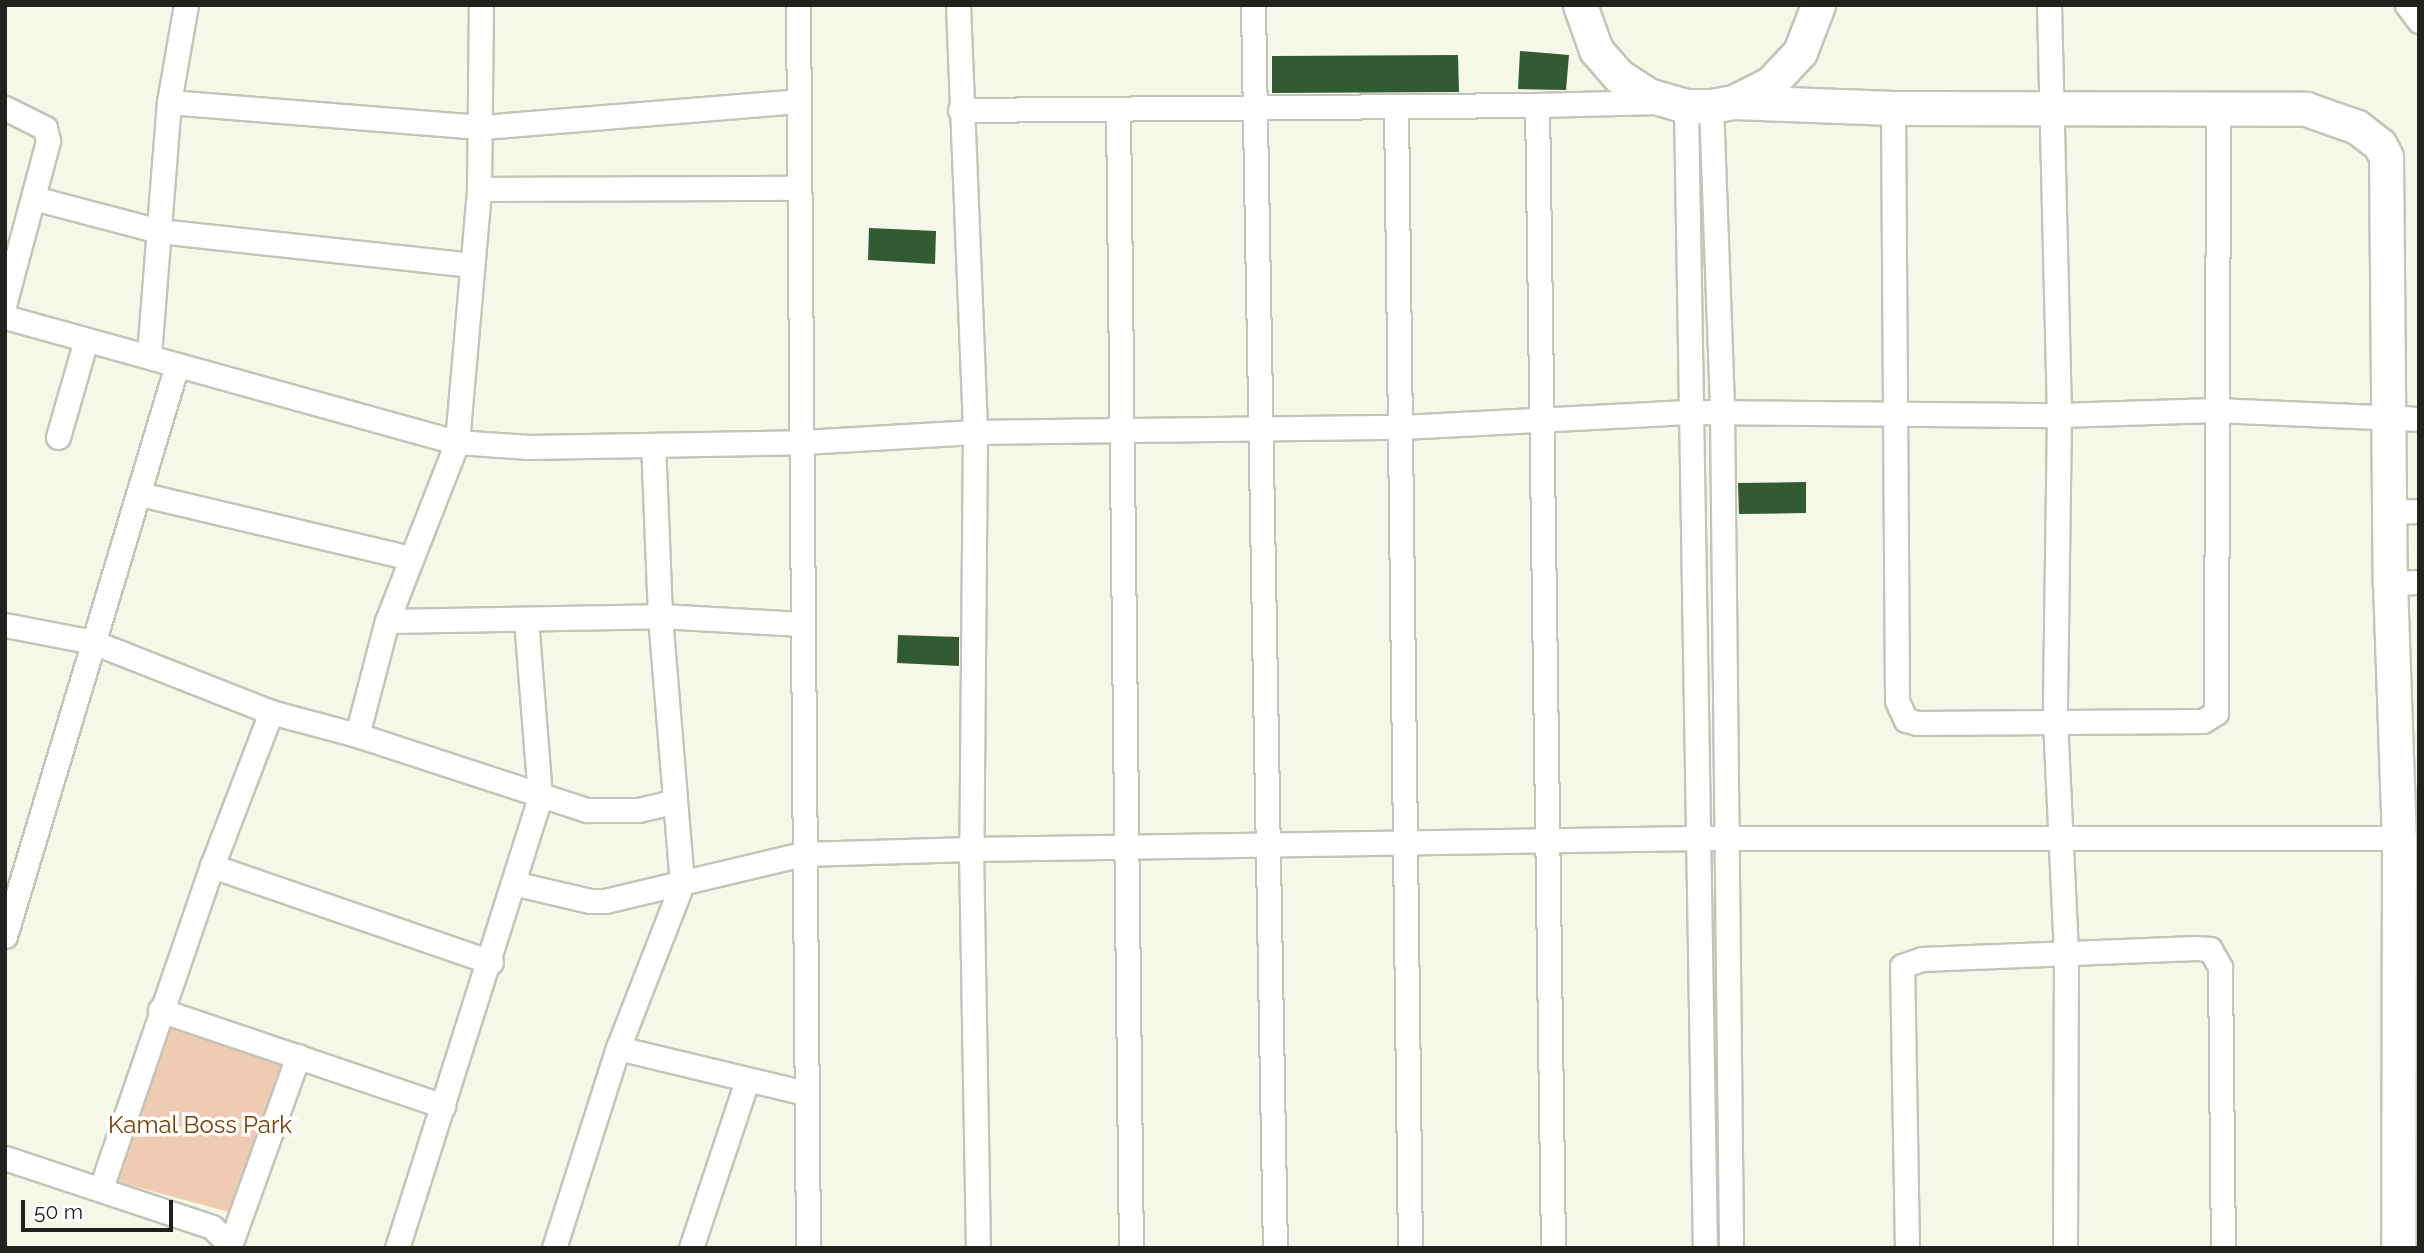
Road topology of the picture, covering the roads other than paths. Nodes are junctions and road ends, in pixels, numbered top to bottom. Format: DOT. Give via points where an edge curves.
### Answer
graph roads {
  1 [pos="186,5"];
  2 [pos="481,5"];
  3 [pos="798,5"];
  4 [pos="958,5"];
  5 [pos="1252,5"];
  6 [pos="1580,5"];
  7 [pos="1818,5"];
  8 [pos="2049,5"];
  9 [pos="2407,5"];
  10 [pos="2419,21"];
  11 [pos="798,101"];
  12 [pos="169,102"];
  13 [pos="1700,104"];
  14 [pos="1537,105"];
  15 [pos="1396,106"];
  16 [pos="5,108"];
  17 [pos="1257,108"];
  18 [pos="1893,108"];
  19 [pos="2052,108"];
  20 [pos="1118,109"];
  21 [pos="960,110"];
  22 [pos="2218,110"];
  23 [pos="483,127"];
  24 [pos="799,188"];
  25 [pos="479,189"];
  26 [pos="34,198"];
  27 [pos="159,231"];
  28 [pos="13,249"];
  29 [pos="472,265"];
  30 [pos="5,302"];
  31 [pos="5,317"];
  32 [pos="86,340"];
  33 [pos="149,355"];
  34 [pos="177,365"];
  35 [pos="2215,410"];
  36 [pos="1693,412"];
  37 [pos="1722,412"];
  38 [pos="1896,414"];
  39 [pos="2059,415"];
  40 [pos="2403,418"];
  41 [pos="1540,420"];
  42 [pos="1263,425"];
  43 [pos="1402,426"];
  44 [pos="1125,429"];
  45 [pos="975,432"];
  46 [pos="58,437"];
  47 [pos="457,442"];
  48 [pos="803,442"];
  49 [pos="653,445"];
  50 [pos="140,494"];
  51 [pos="2404,512"];
  52 [pos="411,558"];
  53 [pos="2404,582"];
  54 [pos="660,616"];
  55 [pos="387,621"];
  56 [pos="526,621"];
  57 [pos="802,624"];
  58 [pos="5,625"];
  59 [pos="93,642"];
  60 [pos="271,712"];
  61 [pos="2055,720"];
  62 [pos="357,735"];
  63 [pos="540,797"];
  64 [pos="674,802"];
  65 [pos="1699,838"];
  66 [pos="2062,838"];
  67 [pos="2399,838"];
  68 [pos="1724,840"];
  69 [pos="1547,841"];
  70 [pos="1404,843"];
  71 [pos="1267,845"];
  72 [pos="1125,847"];
  73 [pos="971,849"];
  74 [pos="803,854"];
  75 [pos="212,866"];
  76 [pos="513,883"];
  77 [pos="682,884"];
  78 [pos="5,936"];
  79 [pos="2066,956"];
  80 [pos="491,962"];
  81 [pos="160,1010"];
  82 [pos="618,1048"];
  83 [pos="298,1056"];
  84 [pos="747,1081"];
  85 [pos="806,1093"];
  86 [pos="443,1106"];
  87 [pos="5,1158"];
  88 [pos="101,1188"];
  89 [pos="229,1246"];
  90 [pos="397,1248"];
  91 [pos="554,1248"];
  92 [pos="691,1248"];
  93 [pos="808,1248"];
  94 [pos="978,1248"];
  95 [pos="1131,1248"];
  96 [pos="1275,1248"];
  97 [pos="1410,1248"];
  98 [pos="1553,1248"];
  99 [pos="1705,1248"];
  100 [pos="1731,1248"];
  101 [pos="1907,1248"];
  102 [pos="2065,1248"];
  103 [pos="2222,1248"];
  104 [pos="2398,1248"];
  1 -- 12 [label="street"];
  2 -- 23 [label="street"];
  3 -- 11 [label="street"];
  4 -- 21 [label="street"];
  5 -- 17 [label="street"];
  6 -- 13 [label="street" via="1596,50 1619,76 1648,95"];
  7 -- 13 [label="street" via="1801,52 1772,83"];
  8 -- 19 [label="street"];
  9 -- 10 [label="street"];
  11 -- 23 [label="street"];
  11 -- 24 [label="street"];
  12 -- 23 [label="street"];
  12 -- 27 [label="street"];
  13 -- 14 [label="street"];
  13 -- 18 [label="street"];
  13 -- 36 [label="street"];
  13 -- 37 [label="street"];
  14 -- 15 [label="street"];
  14 -- 41 [label="street"];
  15 -- 17 [label="street"];
  15 -- 43 [label="street"];
  16 -- 26 [label="street" via="46,128 48,141"];
  17 -- 20 [label="street"];
  17 -- 42 [label="street"];
  18 -- 19 [label="street"];
  18 -- 38 [label="street"];
  19 -- 22 [label="street"];
  19 -- 39 [label="street"];
  20 -- 21 [label="street"];
  20 -- 44 [label="street"];
  21 -- 45 [label="street"];
  22 -- 35 [label="street"];
  22 -- 40 [label="street" via="2306,109 2357,127 2379,145 2386,158"];
  23 -- 25 [label="street"];
  24 -- 25 [label="street"];
  24 -- 48 [label="street"];
  25 -- 29 [label="street"];
  26 -- 27 [label="street"];
  26 -- 28 [label="street"];
  27 -- 29 [label="street"];
  27 -- 33 [label="street"];
  28 -- 30 [label="street"];
  29 -- 47 [label="street"];
  31 -- 32 [label="street"];
  32 -- 33 [label="street"];
  32 -- 46 [label="street"];
  33 -- 34 [label="street"];
  34 -- 47 [label="street"];
  34 -- 50 [label="street"];
  35 -- 39 [label="street"];
  35 -- 40 [label="street"];
  35 -- 61 [label="street" via="2216,713 2203,721"];
  36 -- 37 [label="street"];
  36 -- 41 [label="street"];
  36 -- 65 [label="street"];
  37 -- 38 [label="street"];
  37 -- 68 [label="street"];
  38 -- 39 [label="street"];
  38 -- 61 [label="street" via="1900,713 1917,723"];
  39 -- 61 [label="street"];
  40 -- 51 [label="street"];
  41 -- 43 [label="street"];
  41 -- 69 [label="street"];
  42 -- 43 [label="street"];
  42 -- 44 [label="street"];
  42 -- 71 [label="street"];
  43 -- 70 [label="street"];
  44 -- 45 [label="street"];
  44 -- 72 [label="street"];
  45 -- 48 [label="street"];
  45 -- 73 [label="street"];
  47 -- 49 [label="street" via="529,447"];
  47 -- 52 [label="street"];
  48 -- 49 [label="street"];
  48 -- 57 [label="street"];
  49 -- 54 [label="street"];
  50 -- 52 [label="street"];
  50 -- 59 [label="street"];
  51 -- 53 [label="street"];
  52 -- 55 [label="street"];
  53 -- 67 [label="street"];
  54 -- 56 [label="street"];
  54 -- 57 [label="street"];
  54 -- 64 [label="street"];
  55 -- 56 [label="street"];
  55 -- 62 [label="street"];
  56 -- 63 [label="street"];
  57 -- 74 [label="street"];
  58 -- 59 [label="street"];
  59 -- 60 [label="street"];
  59 -- 78 [label="street"];
  60 -- 62 [label="street"];
  60 -- 75 [label="street"];
  61 -- 66 [label="street"];
  62 -- 63 [label="street"];
  63 -- 64 [label="street" via="587,810 616,812"];
  63 -- 76 [label="street"];
  64 -- 77 [label="street"];
  65 -- 68 [label="street"];
  65 -- 69 [label="street"];
  65 -- 99 [label="street"];
  66 -- 67 [label="street"];
  66 -- 68 [label="street"];
  66 -- 79 [label="street"];
  67 -- 104 [label="street"];
  68 -- 100 [label="street"];
  69 -- 70 [label="street"];
  69 -- 98 [label="street"];
  70 -- 71 [label="street"];
  70 -- 97 [label="street"];
  71 -- 72 [label="street"];
  71 -- 96 [label="street"];
  72 -- 73 [label="street"];
  72 -- 95 [label="street"];
  73 -- 74 [label="street"];
  73 -- 94 [label="street"];
  74 -- 77 [label="street"];
  74 -- 85 [label="street"];
  75 -- 80 [label="street"];
  75 -- 81 [label="street"];
  76 -- 77 [label="street" via="590,901"];
  76 -- 80 [label="street"];
  77 -- 82 [label="street"];
  79 -- 101 [label="street" via="1922,960 1902,966"];
  79 -- 102 [label="street"];
  79 -- 103 [label="street" via="2196,948 2217,955"];
  80 -- 86 [label="street"];
  81 -- 83 [label="street"];
  81 -- 88 [label="street"];
  82 -- 84 [label="street"];
  82 -- 91 [label="street"];
  83 -- 86 [label="street"];
  83 -- 89 [label="street"];
  84 -- 85 [label="street"];
  84 -- 92 [label="street"];
  85 -- 93 [label="street"];
  86 -- 90 [label="street"];
  87 -- 88 [label="street"];
  88 -- 89 [label="street" via="212,1227"];
}
